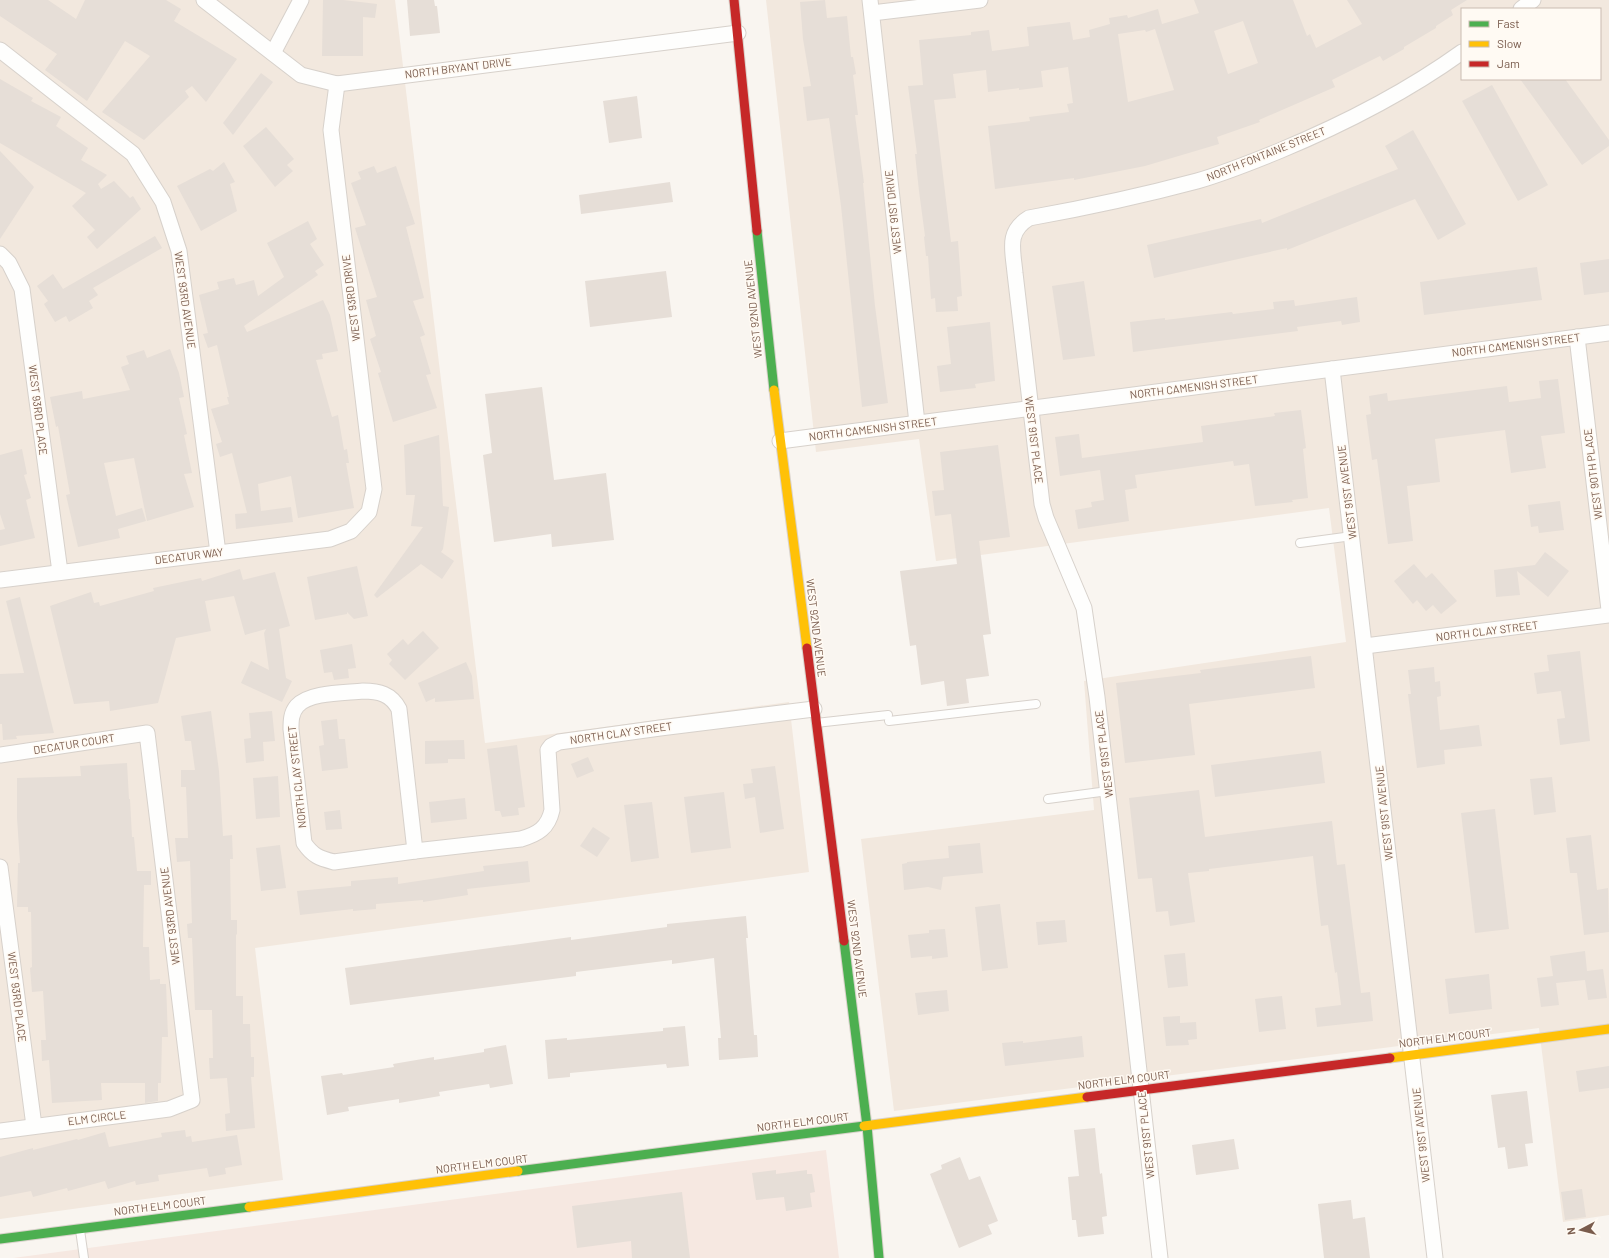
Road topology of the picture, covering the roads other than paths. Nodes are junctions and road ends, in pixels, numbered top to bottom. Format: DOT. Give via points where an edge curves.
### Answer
graph roads {
  1 [pos="204,0"];
  2 [pos="301,0"];
  3 [pos="734,0"];
  4 [pos="980,0"];
  5 [pos="1533,0"];
  6 [pos="871,6"];
  7 [pos="1522,8"];
  8 [pos="738,33"];
  9 [pos="0,50"];
  10 [pos="273,53"];
  11 [pos="1461,53"];
  12 [pos="337,84"];
  13 [pos="0,254"];
  14 [pos="1014,258"];
  15 [pos="1609,333"];
  16 [pos="1577,337"];
  17 [pos="1332,369"];
  18 [pos="1030,408"];
  19 [pos="917,423"];
  20 [pos="780,441"];
  21 [pos="369,512"];
  22 [pos="1352,536"];
  23 [pos="1300,543"];
  24 [pos="218,553"];
  25 [pos="60,572"];
  26 [pos="0,580"];
  27 [pos="1609,610"];
  28 [pos="1609,616"];
  29 [pos="1365,646"];
  30 [pos="1036,704"];
  31 [pos="815,716"];
  32 [pos="148,733"];
  33 [pos="0,755"];
  34 [pos="1108,791"];
  35 [pos="1048,799"];
  36 [pos="415,851"];
  37 [pos="0,867"];
  38 [pos="1609,1029"];
  39 [pos="1412,1055"];
  40 [pos="1141,1090"];
  41 [pos="192,1100"];
  42 [pos="34,1126"];
  43 [pos="867,1126"];
  44 [pos="0,1130"];
  45 [pos="80,1229"];
  46 [pos="0,1240"];
  47 [pos="84,1258"];
  48 [pos="879,1258"];
  49 [pos="1160,1258"];
  50 [pos="1435,1258"];
  1 -- 10 [label="street, NORTH BRYANT DRIVE"];
  2 -- 10 [label="street"];
  3 -- 8 [label="street, WEST 92ND AVENUE"];
  4 -- 6 [label="street"];
  5 -- 7 [label="street"];
  6 -- 19 [label="street, WEST 91ST DRIVE"];
  8 -- 12 [label="street, NORTH BRYANT DRIVE"];
  8 -- 20 [label="street, WEST 92ND AVENUE"];
  9 -- 24 [label="street, WEST 93RD AVENUE" via="133,154 163,202 179,251"];
  10 -- 12 [label="street, NORTH BRYANT DRIVE" via="302,75"];
  11 -- 14 [label="street, NORTH FONTAINE STREET" via="1435,72 1350,120 1246,164 1198,181 1094,206 1028,218 1014,232"];
  12 -- 21 [label="street, WEST 93RD DRIVE" via="331,130 374,489"];
  13 -- 25 [label="street, WEST 93RD PLACE" via="9,263 22,289"];
  14 -- 18 [label="street, WEST 91ST PLACE"];
  15 -- 16 [label="street, NORTH CAMENISH STREET"];
  16 -- 17 [label="street, NORTH CAMENISH STREET"];
  16 -- 27 [label="street, WEST 90TH PLACE"];
  17 -- 18 [label="street, NORTH CAMENISH STREET"];
  17 -- 22 [label="street, WEST 91ST AVENUE"];
  18 -- 19 [label="street, NORTH CAMENISH STREET"];
  18 -- 34 [label="street, WEST 91ST PLACE" via="1042,504 1084,608"];
  19 -- 20 [label="street, NORTH CAMENISH STREET"];
  20 -- 31 [label="street, WEST 92ND AVENUE"];
  21 -- 24 [label="street, DECATUR WAY" via="350,531 330,540"];
  22 -- 23 [label="lane"];
  22 -- 29 [label="street, WEST 91ST AVENUE"];
  24 -- 25 [label="street, DECATUR WAY"];
  25 -- 26 [label="street, DECATUR WAY"];
  28 -- 29 [label="street, NORTH CLAY STREET"];
  29 -- 39 [label="street, WEST 91ST AVENUE"];
  30 -- 31 [label="lane" via="888,718"];
  31 -- 36 [label="street, NORTH CLAY STREET" via="660,728 559,742 548,750 552,810 550,820 541,830 532,836 521,838"];
  31 -- 43 [label="street, WEST 92ND AVENUE"];
  32 -- 33 [label="street, DECATUR COURT"];
  32 -- 41 [label="street, WEST 93RD AVENUE"];
  34 -- 35 [label="lane"];
  34 -- 40 [label="street, WEST 91ST PLACE"];
  36 -- 36 [label="street, NORTH CLAY STREET" via="334,862 321,859 310,852 304,843 290,730 291,718 302,701 318,696 362,691 386,694 395,701 399,709"];
  37 -- 42 [label="street, WEST 93RD PLACE"];
  38 -- 39 [label="street, NORTH ELM COURT"];
  39 -- 40 [label="street, NORTH ELM COURT"];
  39 -- 50 [label="street, WEST 91ST AVENUE"];
  40 -- 43 [label="street, NORTH ELM COURT"];
  40 -- 49 [label="street, WEST 91ST PLACE"];
  41 -- 42 [label="street, ELM CIRCLE" via="169,1108"];
  42 -- 44 [label="street, ELM CIRCLE"];
  43 -- 45 [label="street, NORTH ELM COURT"];
  43 -- 48 [label="street, WEST 92ND AVENUE"];
  45 -- 46 [label="street, NORTH ELM COURT"];
  45 -- 47 [label="lane"];
}
